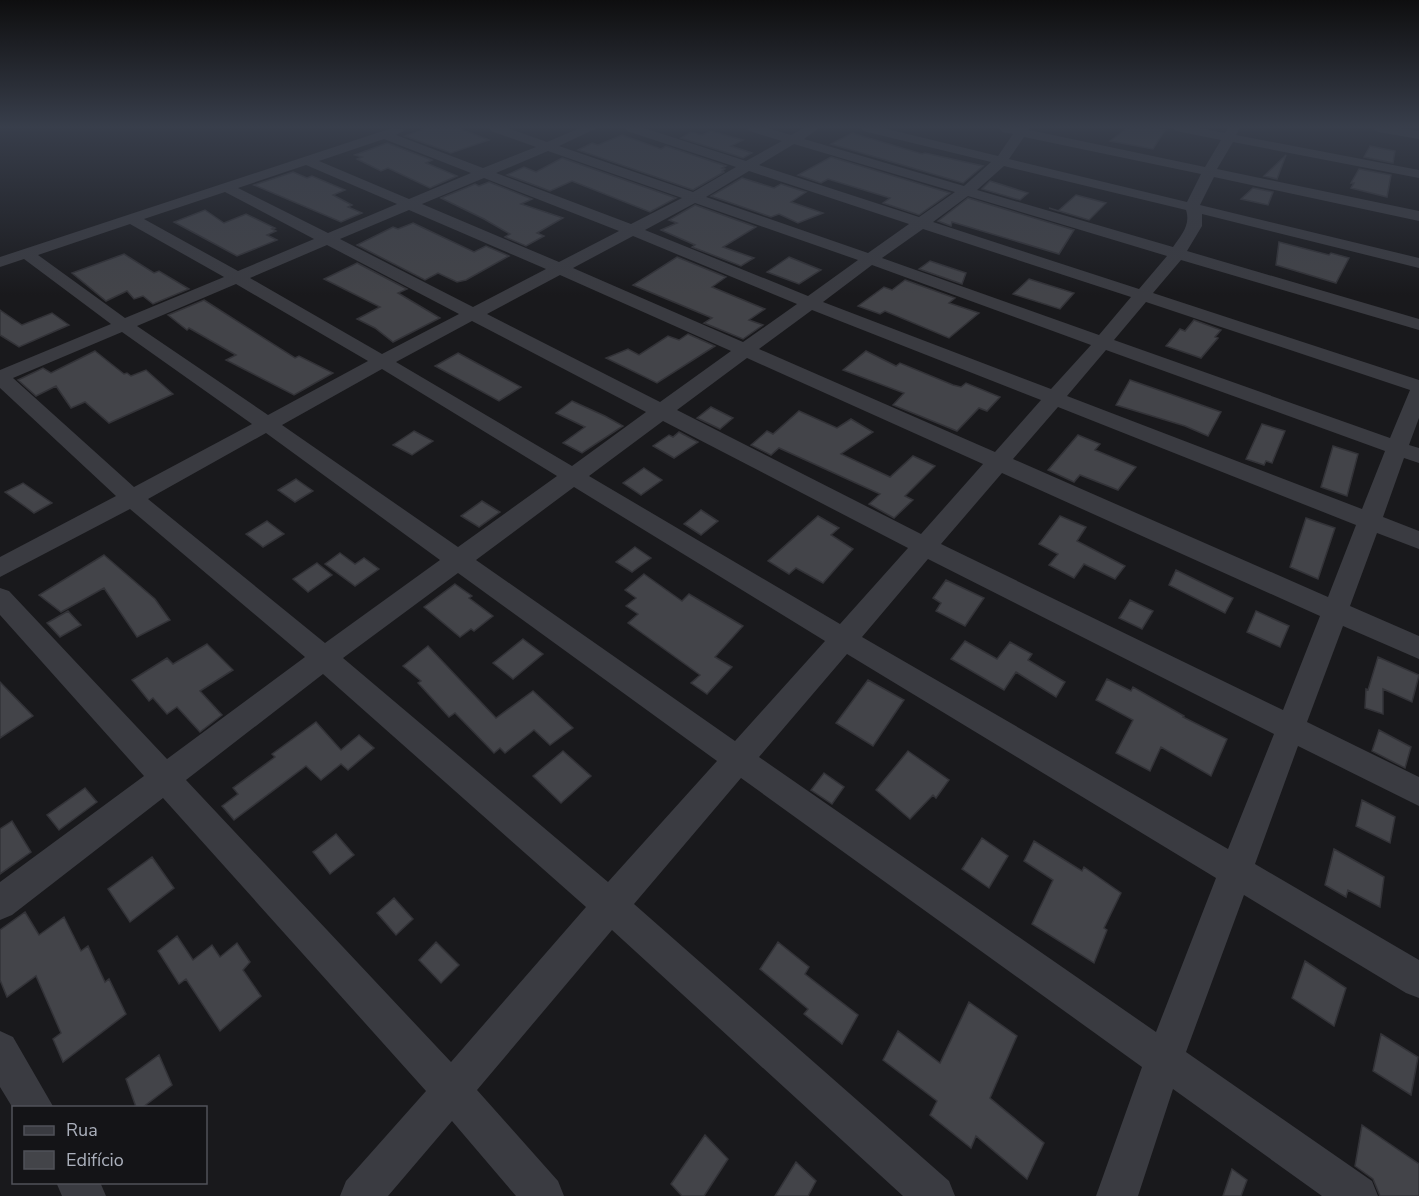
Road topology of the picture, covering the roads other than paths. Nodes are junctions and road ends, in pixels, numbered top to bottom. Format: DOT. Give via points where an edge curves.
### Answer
graph roads {
  1 [pos="231,184"];
  2 [pos="363,184"];
  3 [pos="459,184"];
  4 [pos="508,184"];
  5 [pos="652,184"];
  6 [pos="717,184"];
  7 [pos="802,184"];
  8 [pos="947,184"];
  9 [pos="975,184"];
  10 [pos="1096,184"];
  11 [pos="1203,184"];
  12 [pos="1265,184"];
  13 [pos="224,186"];
  14 [pos="968,190"];
  15 [pos="693,198"];
  16 [pos="411,204"];
  17 [pos="1192,207"];
  18 [pos="1419,216"];
  19 [pos="130,218"];
  20 [pos="921,223"];
  21 [pos="632,230"];
  22 [pos="327,239"];
  23 [pos="1178,253"];
  24 [pos="13,258"];
  25 [pos="870,259"];
  26 [pos="1419,263"];
  27 [pos="559,268"];
  28 [pos="239,276"];
  29 [pos="1142,295"];
  30 [pos="810,303"];
  31 [pos="473,315"];
  32 [pos="122,325"];
  33 [pos="1419,325"];
  34 [pos="1103,342"];
  35 [pos="743,351"];
  36 [pos="383,360"];
  37 [pos="0,377"];
  38 [pos="1419,388"];
  39 [pos="1052,398"];
  40 [pos="663,410"];
  41 [pos="267,424"];
  42 [pos="1408,452"];
  43 [pos="997,462"];
  44 [pos="574,478"];
  45 [pos="132,498"];
  46 [pos="1370,521"];
  47 [pos="1419,540"];
  48 [pos="924,546"];
  49 [pos="458,562"];
  50 [pos="0,568"];
  51 [pos="0,598"];
  52 [pos="1335,611"];
  53 [pos="843,639"];
  54 [pos="1419,648"];
  55 [pos="324,658"];
  56 [pos="1291,727"];
  57 [pos="738,760"];
  58 [pos="166,778"];
  59 [pos="1419,792"];
  60 [pos="1236,871"];
  61 [pos="0,903"];
  62 [pos="610,906"];
  63 [pos="1419,980"];
  64 [pos="0,1050"];
  65 [pos="1164,1059"];
  66 [pos="452,1091"];
  67 [pos="32,1106"];
  68 [pos="361,1196"];
  69 [pos="543,1196"];
  70 [pos="934,1196"];
  71 [pos="1117,1196"];
  72 [pos="1357,1196"];
  1 -- 13 [label="street"];
  2 -- 16 [label="street"];
  3 -- 16 [label="street"];
  4 -- 21 [label="street"];
  5 -- 15 [label="street"];
  6 -- 15 [label="street"];
  7 -- 20 [label="street"];
  8 -- 14 [label="street"];
  9 -- 14 [label="street"];
  10 -- 17 [label="street"];
  11 -- 17 [label="street"];
  12 -- 18 [label="street"];
  13 -- 19 [label="street"];
  13 -- 22 [label="street"];
  14 -- 20 [label="street"];
  14 -- 23 [label="street"];
  15 -- 21 [label="street"];
  15 -- 25 [label="street"];
  16 -- 22 [label="street"];
  16 -- 27 [label="street"];
  17 -- 23 [label="street" via="1194,226"];
  17 -- 26 [label="street"];
  19 -- 24 [label="street"];
  19 -- 28 [label="street"];
  20 -- 25 [label="street"];
  20 -- 29 [label="street"];
  21 -- 27 [label="street"];
  21 -- 30 [label="street"];
  22 -- 28 [label="street"];
  22 -- 31 [label="street"];
  23 -- 29 [label="street"];
  23 -- 33 [label="street"];
  24 -- 32 [label="street"];
  25 -- 30 [label="street"];
  25 -- 34 [label="street"];
  27 -- 31 [label="street"];
  27 -- 35 [label="street"];
  28 -- 32 [label="street"];
  28 -- 36 [label="street"];
  29 -- 34 [label="street"];
  29 -- 38 [label="street"];
  30 -- 35 [label="street"];
  30 -- 39 [label="street"];
  31 -- 36 [label="street"];
  31 -- 40 [label="street"];
  32 -- 37 [label="street"];
  32 -- 41 [label="street"];
  34 -- 39 [label="street"];
  34 -- 42 [label="street"];
  35 -- 40 [label="street"];
  35 -- 43 [label="street"];
  36 -- 41 [label="street"];
  36 -- 44 [label="street"];
  37 -- 45 [label="street"];
  38 -- 42 [label="street"];
  39 -- 43 [label="street"];
  39 -- 46 [label="street"];
  40 -- 44 [label="street"];
  40 -- 48 [label="street"];
  41 -- 45 [label="street"];
  41 -- 49 [label="street"];
  42 -- 46 [label="street"];
  43 -- 48 [label="street"];
  43 -- 52 [label="street"];
  44 -- 49 [label="street"];
  44 -- 53 [label="street"];
  45 -- 50 [label="street"];
  45 -- 55 [label="street"];
  46 -- 47 [label="street"];
  46 -- 52 [label="street"];
  48 -- 53 [label="street"];
  48 -- 56 [label="street"];
  49 -- 55 [label="street"];
  49 -- 57 [label="street"];
  51 -- 58 [label="street"];
  52 -- 54 [label="street"];
  52 -- 56 [label="street"];
  53 -- 57 [label="street"];
  53 -- 60 [label="street"];
  55 -- 58 [label="street"];
  55 -- 62 [label="street"];
  56 -- 59 [label="street"];
  56 -- 60 [label="street"];
  57 -- 62 [label="street"];
  57 -- 65 [label="street"];
  58 -- 61 [label="street"];
  58 -- 66 [label="street"];
  60 -- 63 [label="street"];
  60 -- 65 [label="street"];
  62 -- 66 [label="street"];
  62 -- 70 [label="street"];
  64 -- 67 [label="street"];
  65 -- 71 [label="street"];
  65 -- 72 [label="street"];
  66 -- 68 [label="street"];
  66 -- 69 [label="street"];
}
